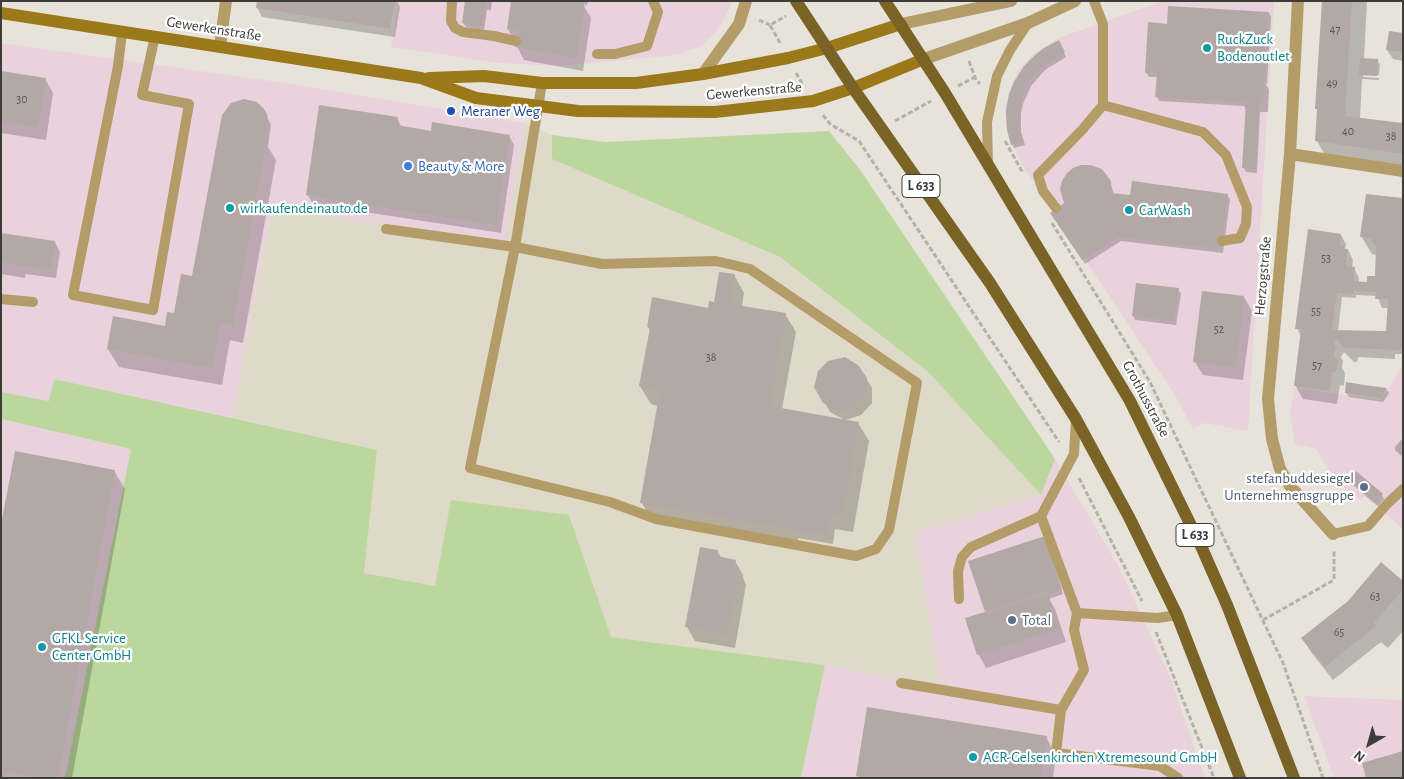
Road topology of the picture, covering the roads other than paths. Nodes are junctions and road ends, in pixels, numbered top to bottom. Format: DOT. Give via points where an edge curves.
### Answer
graph roads {
  1 [pos="226,1"];
  2 [pos="452,1"];
  3 [pos="653,1"];
  4 [pos="746,1"];
  5 [pos="796,1"];
  6 [pos="885,1"];
  7 [pos="1011,1"];
  8 [pos="1075,1"];
  9 [pos="1094,1"];
  10 [pos="1298,1"];
  11 [pos="1,13"];
  12 [pos="1028,23"];
  13 [pos="901,24"];
  14 [pos="122,33"];
  15 [pos="155,36"];
  16 [pos="516,41"];
  17 [pos="220,46"];
  18 [pos="827,48"];
  19 [pos="597,54"];
  20 [pos="924,59"];
  21 [pos="703,74"];
  22 [pos="421,78"];
  23 [pos="542,83"];
  24 [pos="852,88"];
  25 [pos="1103,105"];
  26 [pos="537,106"];
  27 [pos="1290,154"];
  28 [pos="988,166"];
  29 [pos="1403,171"];
  30 [pos="1056,208"];
  31 [pos="386,229"];
  32 [pos="1222,241"];
  33 [pos="515,247"];
  34 [pos="1,299"];
  35 [pos="33,302"];
  36 [pos="1076,419"];
  37 [pos="1403,489"];
  38 [pos="1041,516"];
  39 [pos="1333,534"];
  40 [pos="959,599"];
  41 [pos="1077,613"];
  42 [pos="1177,615"];
  43 [pos="901,683"];
  44 [pos="1061,710"];
  45 [pos="1178,778"];
  46 [pos="1240,778"];
  47 [pos="1294,778"];
  1 -- 17 [label="street"];
  2 -- 16 [label="lane" via="451,21 455,28"];
  3 -- 19 [label="lane" via="658,12 648,46 615,54"];
  4 -- 21 [label="street" via="739,24"];
  5 -- 18 [label="main road, L 633"];
  6 -- 13 [label="main road, L 633"];
  7 -- 13 [label="street, Gewerkenstraße"];
  8 -- 12 [label="street, Gewerkenstraße"];
  9 -- 25 [label="lane" via="1103,24"];
  10 -- 27 [label="street, Herzogstraße"];
  11 -- 14 [label="street, Gewerkenstraße"];
  12 -- 20 [label="street, Gewerkenstraße"];
  12 -- 28 [label="lane" via="997,76 987,122"];
  13 -- 18 [label="street, Gewerkenstraße"];
  13 -- 20 [label="main road, L 633"];
  14 -- 15 [label="street, Gewerkenstraße"];
  14 -- 15 [label="lane" via="73,295 153,310 190,104 142,95"];
  15 -- 17 [label="street, Gewerkenstraße"];
  17 -- 22 [label="street, Gewerkenstraße"];
  18 -- 21 [label="street, Gewerkenstraße" via="785,53"];
  18 -- 24 [label="main road, L 633"];
  20 -- 24 [label="street, Gewerkenstraße"];
  20 -- 28 [label="main road, Grothusstraße / L 633"];
  21 -- 23 [label="street, Gewerkenstraße" via="636,83"];
  22 -- 23 [label="street, Gewerkenstraße" via="484,76"];
  22 -- 26 [label="street, Gewerkenstraße" via="476,98"];
  23 -- 26 [label="lane"];
  24 -- 26 [label="street, Gewerkenstraße" via="813,102 715,112 578,111"];
  24 -- 36 [label="main road, L 633" via="990,283"];
  25 -- 30 [label="lane" via="1038,175"];
  25 -- 32 [label="lane" via="1203,132 1226,155 1247,208 1246,224 1240,238"];
  26 -- 33 [label="lane"];
  27 -- 29 [label="street"];
  27 -- 39 [label="street, Herzogstraße" via="1268,399 1272,439 1280,469 1290,486"];
  28 -- 47 [label="main road, Grothusstraße / L 633" via="1130,401 1227,605"];
  31 -- 33 [label="lane"];
  33 -- 33 [label="lane" via="470,468 610,502 656,518 856,556 876,549 889,530 916,383 750,270 716,261 602,264"];
  34 -- 35 [label="lane"];
  36 -- 38 [label="lane" via="1074,454"];
  36 -- 42 [label="main road, L 633"];
  37 -- 39 [label="lane" via="1368,526"];
  38 -- 40 [label="lane" via="970,547 962,557 958,571"];
  38 -- 41 [label="lane"];
  41 -- 42 [label="lane" via="1150,617"];
  41 -- 44 [label="lane" via="1074,630 1084,670"];
  42 -- 46 [label="main road, L 633"];
  43 -- 44 [label="lane"];
  44 -- 45 [label="lane" via="1056,753 1160,766"];
}
